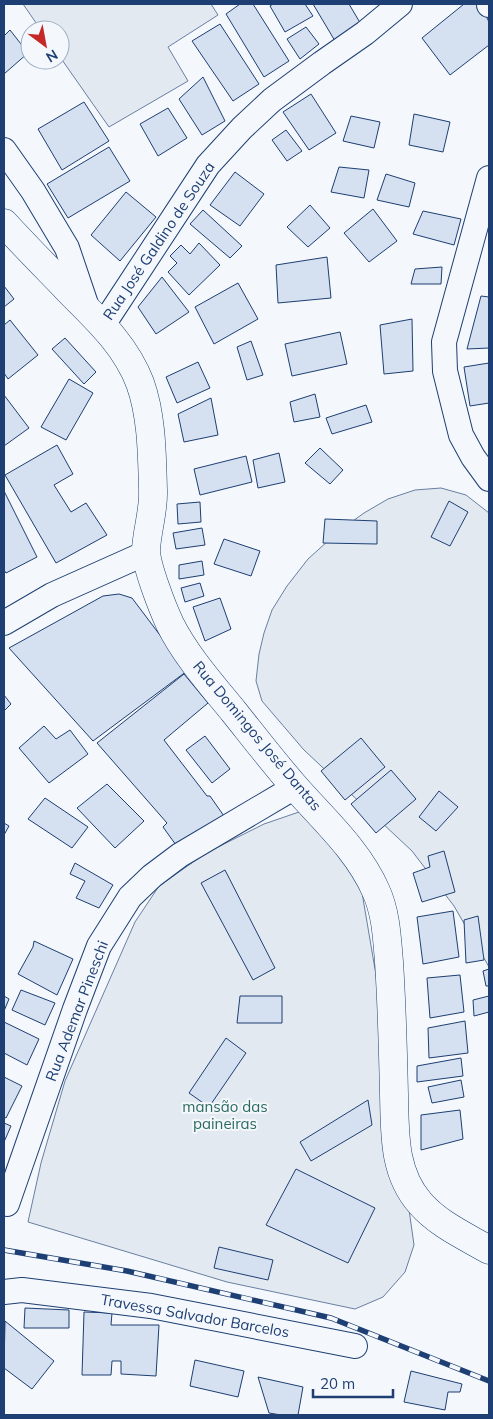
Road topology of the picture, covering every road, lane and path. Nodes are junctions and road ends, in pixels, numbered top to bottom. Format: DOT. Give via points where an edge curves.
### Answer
graph roads {
  1 [pos="400,4"];
  2 [pos="4,150"];
  3 [pos="489,178"];
  4 [pos="4,224"];
  5 [pos="95,317"];
  6 [pos="489,479"];
  7 [pos="146,553"];
  8 [pos="4,623"];
  9 [pos="295,787"];
  10 [pos="8,1204"];
  11 [pos="489,1250"];
  12 [pos="4,1292"];
  13 [pos="356,1346"];
  1 -- 5 [label="street, Rua José Galdino de Souza" via="272,100 242,128 208,165"];
  2 -- 5 [label="street" via="34,191 67,248"];
  3 -- 6 [label="street" via="444,342 445,371 461,435"];
  4 -- 5 [label="street, Rua Domingos José Dantas"];
  5 -- 7 [label="street, Rua Domingos José Dantas" via="123,348 140,384 151,433 154,498"];
  7 -- 8 [label="street" via="52,595"];
  7 -- 9 [label="street, Rua Domingos José Dantas" via="156,590 171,626 213,687"];
  9 -- 10 [label="street, Rua Ademar Pineschi" via="180,855 130,897 99,946"];
  9 -- 11 [label="street, Rua Domingos José Dantas" via="335,829 360,862 384,911 392,996 396,1142 405,1180 416,1198 443,1224"];
  12 -- 13 [label="street, Travessa Salvador Barcelos" via="22,1290 151,1306"];
}
